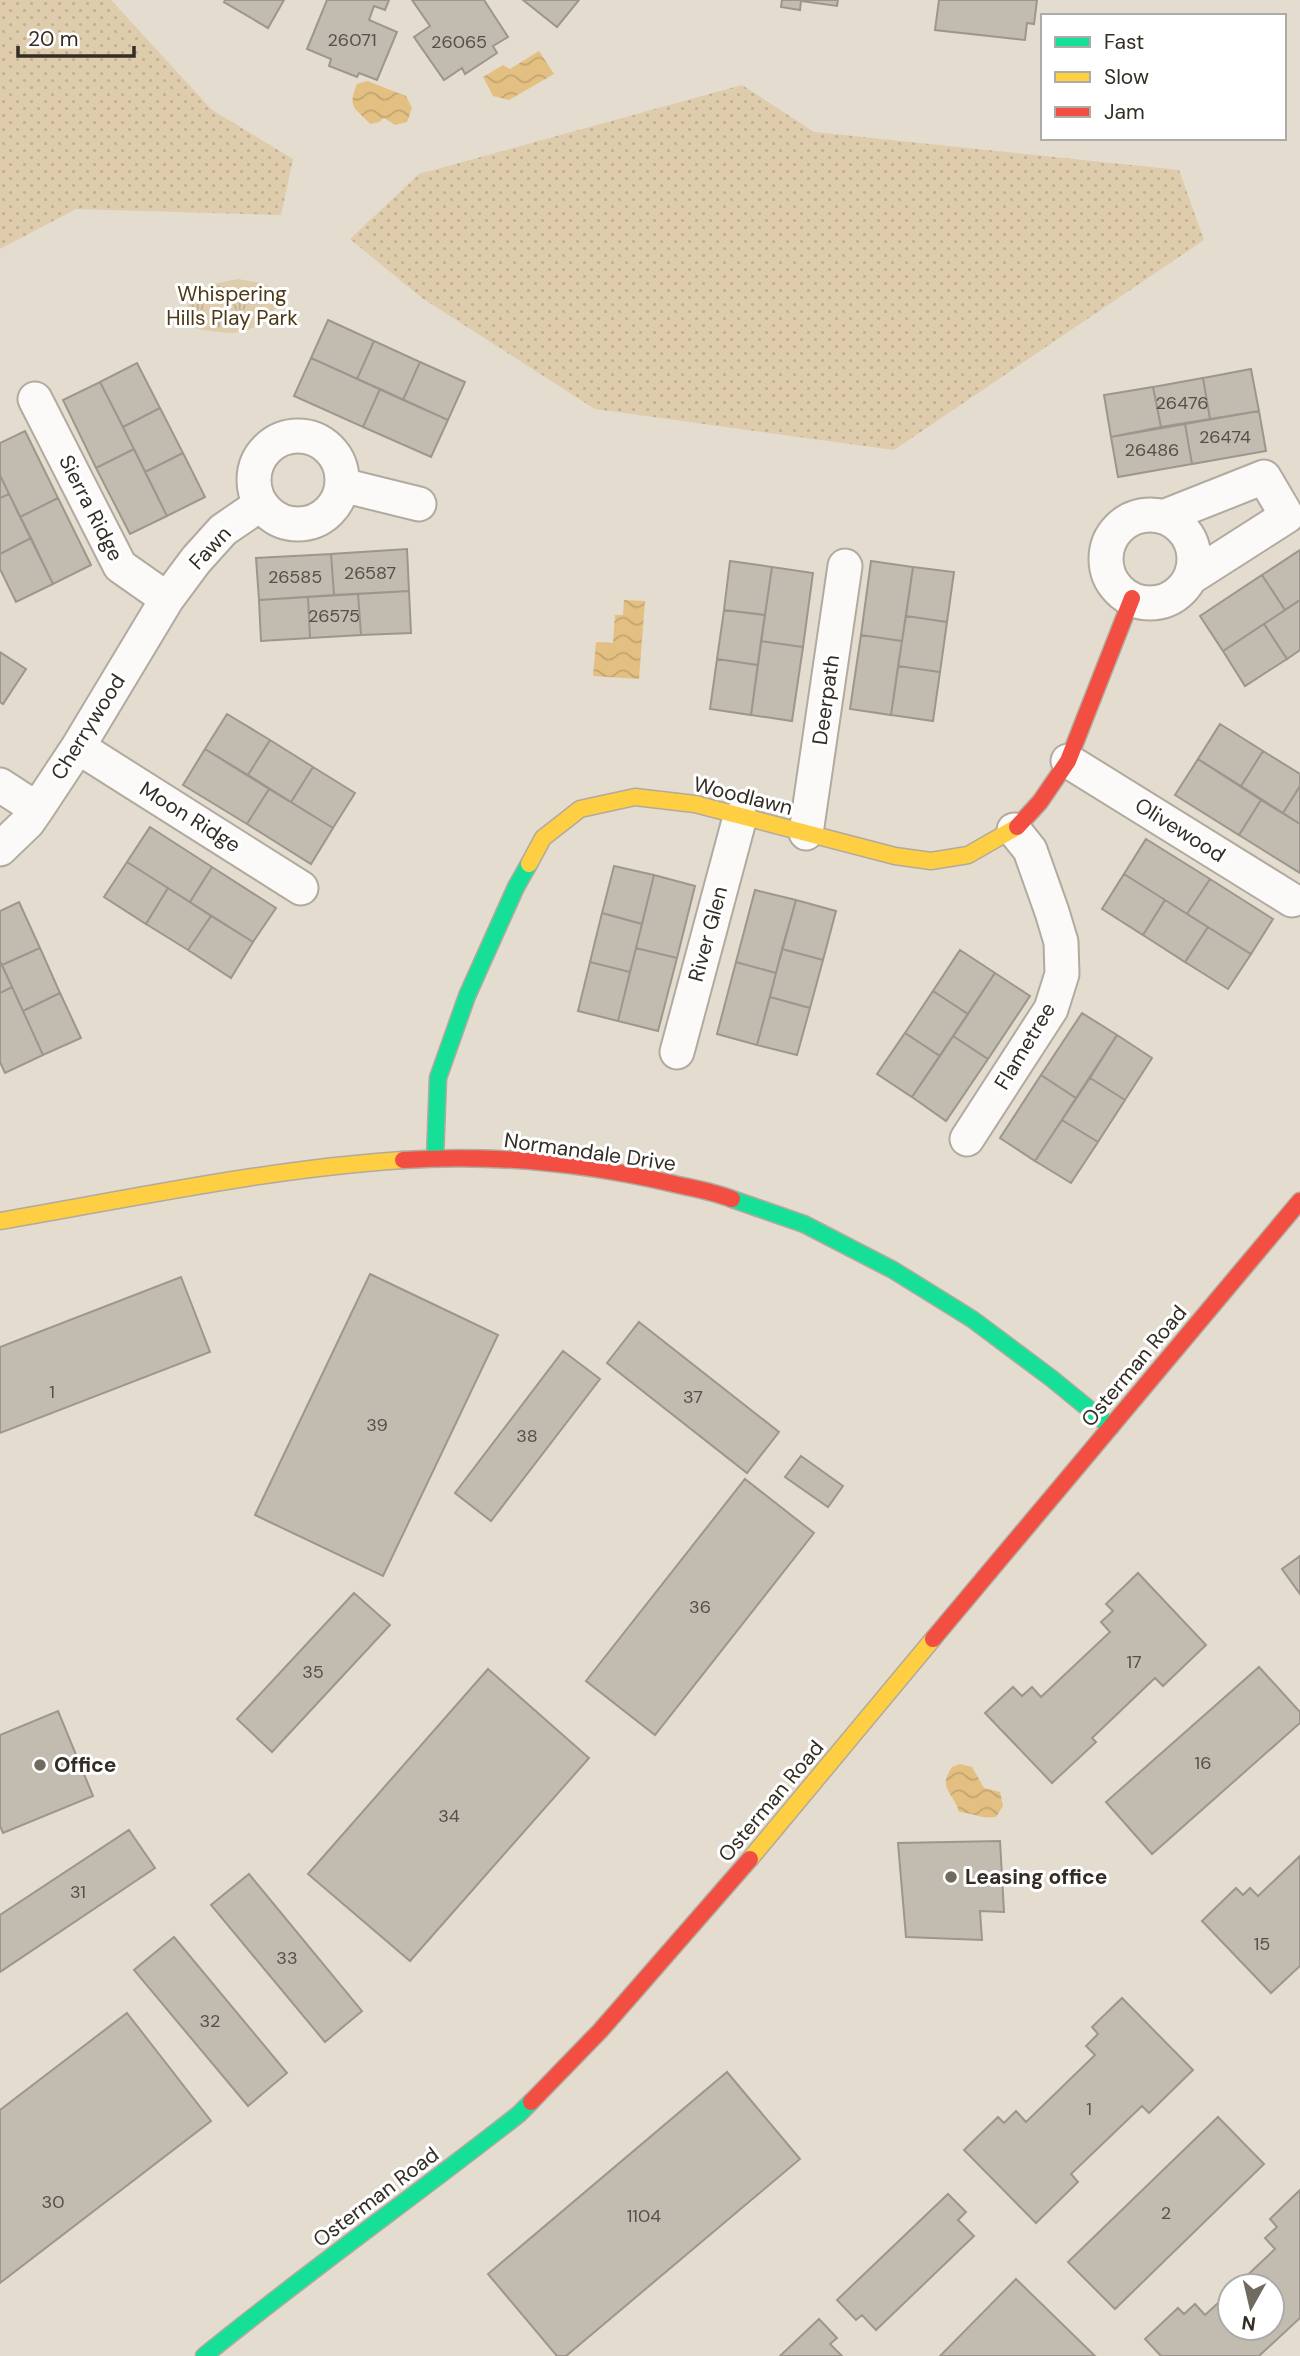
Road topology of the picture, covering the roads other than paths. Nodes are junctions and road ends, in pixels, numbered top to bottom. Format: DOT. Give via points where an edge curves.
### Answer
graph roads {
  1 [pos="35,398"];
  2 [pos="342,485"];
  3 [pos="261,504"];
  4 [pos="419,504"];
  5 [pos="1163,517"];
  6 [pos="845,566"];
  7 [pos="1190,578"];
  8 [pos="1132,598"];
  9 [pos="167,599"];
  10 [pos="78,747"];
  11 [pos="1068,761"];
  12 [pos="0,785"];
  13 [pos="37,809"];
  14 [pos="740,817"];
  15 [pos="1014,830"];
  16 [pos="806,833"];
  17 [pos="0,849"];
  18 [pos="301,888"];
  19 [pos="1293,900"];
  20 [pos="677,1052"];
  21 [pos="967,1139"];
  22 [pos="435,1158"];
  23 [pos="1300,1201"];
  24 [pos="0,1221"];
  25 [pos="1111,1427"];
  26 [pos="204,2356"];
  1 -- 9 [label="street, Sierra Ridge" via="120,566"];
  2 -- 3 [label="street" via="329,512 301,524 285,523"];
  2 -- 3 [label="street" via="335,456 324,444 310,437 280,439 267,448 253,475"];
  2 -- 4 [label="street"];
  3 -- 9 [label="street, Fawn" via="223,530"];
  5 -- 7 [label="street" via="1177,523 1190,541 1194,564"];
  5 -- 7 [label="street" via="1264,477 1287,516"];
  5 -- 8 [label="street" via="1147,514 1132,518 1110,539 1107,569 1113,583"];
  6 -- 16 [label="street, Deerpath"];
  7 -- 8 [label="street" via="1168,599 1153,603"];
  8 -- 11 [label="street, Woodlawn"];
  9 -- 10 [label="street, Cherrywood"];
  10 -- 13 [label="street, Cherrywood"];
  10 -- 18 [label="street, Moon Ridge"];
  11 -- 15 [label="street, Woodlawn"];
  11 -- 19 [label="street, Olivewood"];
  12 -- 13 [label="street"];
  13 -- 17 [label="street, Cherrywood"];
  14 -- 16 [label="street, Woodlawn"];
  14 -- 20 [label="street, River Glen"];
  14 -- 22 [label="street, Woodlawn" via="695,804 635,797 580,809 542,838 467,996 438,1078"];
  15 -- 16 [label="street, Woodlawn" via="968,855 931,861"];
  15 -- 21 [label="street, Flametree" via="1030,850 1052,912 1062,974 1051,1009"];
  22 -- 24 [label="street, Normandale Drive" via="270,1174"];
  22 -- 25 [label="street, Normandale Drive" via="526,1160 631,1174 719,1194 804,1224 893,1270 972,1319"];
  23 -- 25 [label="street, Osterman Road"];
  25 -- 26 [label="street, Osterman Road" via="754,1854 519,2114"];
}
